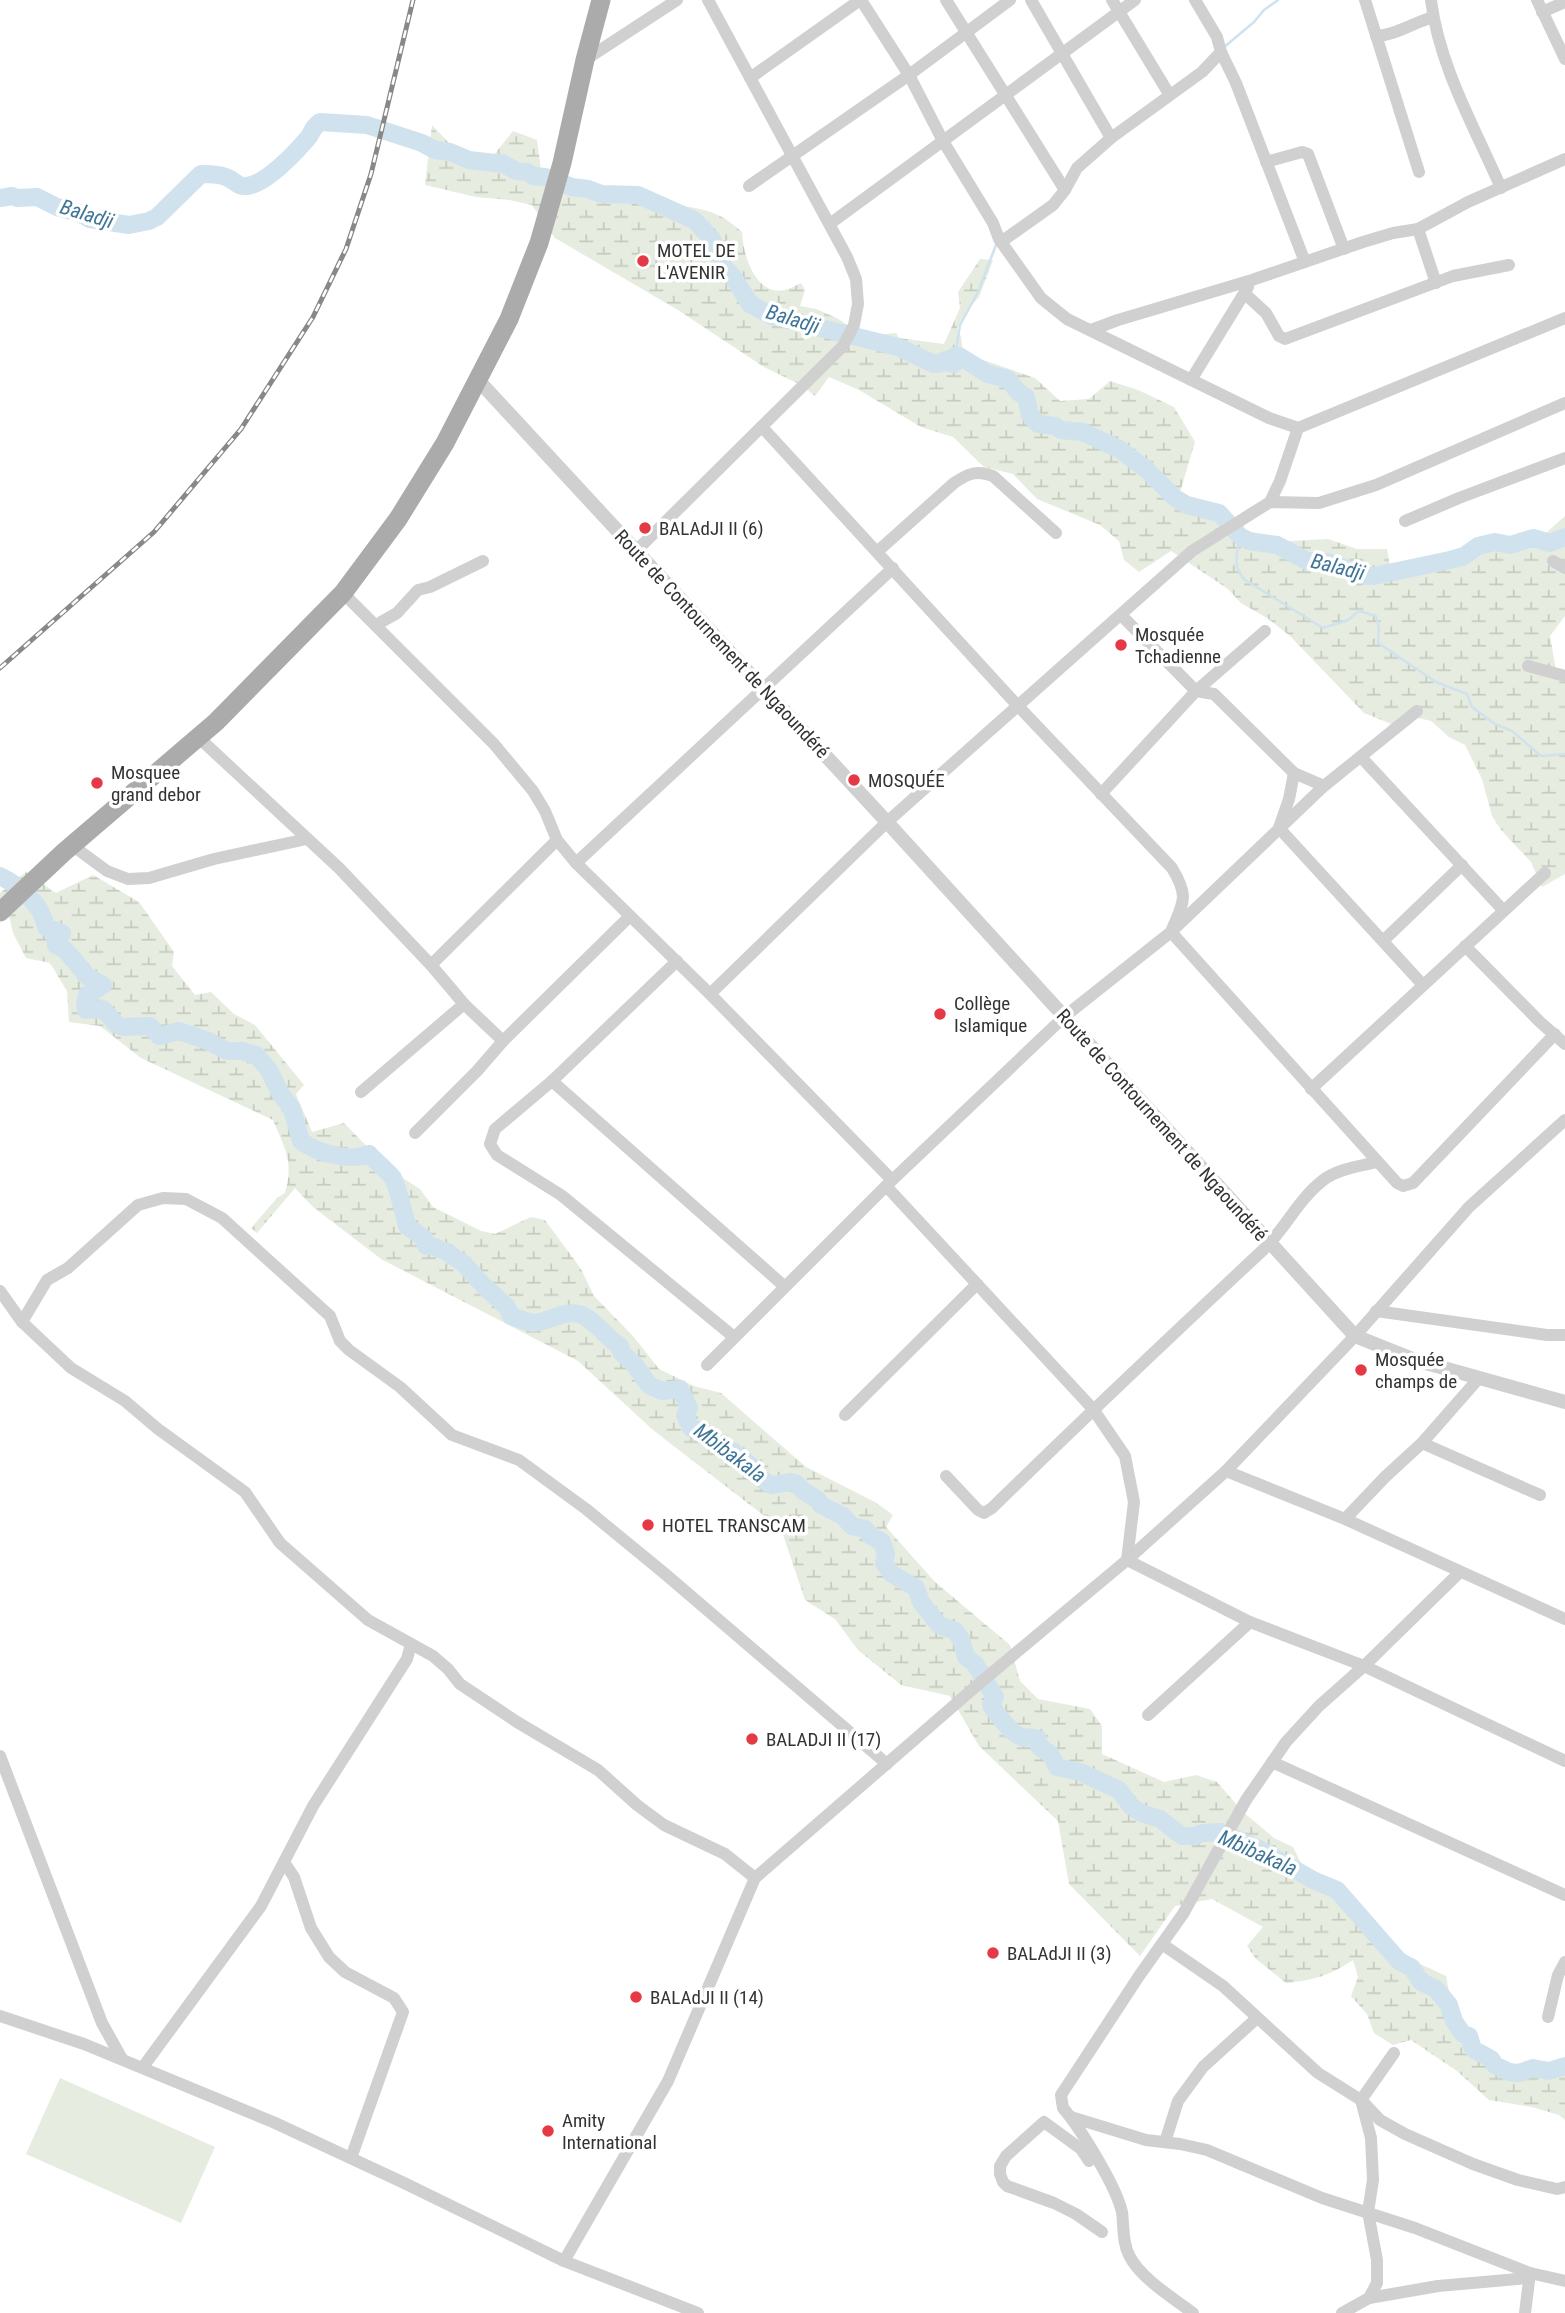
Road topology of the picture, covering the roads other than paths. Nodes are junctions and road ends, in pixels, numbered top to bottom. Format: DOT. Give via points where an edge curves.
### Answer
graph roads {
  1 [pos="601,0"];
  2 [pos="677,0"];
  3 [pos="708,0"];
  4 [pos="860,0"];
  5 [pos="946,0"];
  6 [pos="1010,0"];
  7 [pos="1031,0"];
  8 [pos="1112,0"];
  9 [pos="1135,0"];
  10 [pos="1195,0"];
  11 [pos="1365,0"];
  12 [pos="1432,0"];
  13 [pos="1565,2"];
  14 [pos="1540,6"];
  15 [pos="1119,12"];
  16 [pos="1433,17"];
  17 [pos="966,32"];
  18 [pos="1376,36"];
  19 [pos="1221,52"];
  20 [pos="1063,54"];
  21 [pos="1565,59"];
  22 [pos="585,60"];
  23 [pos="909,75"];
  24 [pos="750,78"];
  25 [pos="1169,94"];
  26 [pos="1005,96"];
  27 [pos="1111,138"];
  28 [pos="943,141"];
  29 [pos="794,157"];
  30 [pos="1565,159"];
  31 [pos="1266,162"];
  32 [pos="1419,172"];
  33 [pos="750,186"];
  34 [pos="1501,188"];
  35 [pos="1065,190"];
  36 [pos="831,223"];
  37 [pos="1418,229"];
  38 [pos="1000,240"];
  39 [pos="1344,248"];
  40 [pos="1305,262"];
  41 [pos="1509,265"];
  42 [pos="1252,280"];
  43 [pos="1436,283"];
  44 [pos="1245,294"];
  45 [pos="1565,318"];
  46 [pos="1091,330"];
  47 [pos="478,380"];
  48 [pos="1191,380"];
  49 [pos="1565,403"];
  50 [pos="762,427"];
  51 [pos="1298,428"];
  52 [pos="1565,458"];
  53 [pos="1270,502"];
  54 [pos="1405,521"];
  55 [pos="1056,533"];
  56 [pos="636,551"];
  57 [pos="878,551"];
  58 [pos="483,561"];
  59 [pos="893,568"];
  60 [pos="343,593"];
  61 [pos="1122,615"];
  62 [pos="376,625"];
  63 [pos="1265,631"];
  64 [pos="1528,666"];
  65 [pos="1565,676"];
  66 [pos="763,688"];
  67 [pos="1196,691"];
  68 [pos="1018,706"];
  69 [pos="1417,711"];
  70 [pos="198,737"];
  71 [pos="1361,757"];
  72 [pos="1294,773"];
  73 [pos="1324,786"];
  74 [pos="1101,794"];
  75 [pos="887,822"];
  76 [pos="1279,828"];
  77 [pos="307,839"];
  78 [pos="556,840"];
  79 [pos="73,846"];
  80 [pos="576,863"];
  81 [pos="1462,865"];
  82 [pos="1545,873"];
  83 [pos="1503,910"];
  84 [pos="0,912"];
  85 [pos="629,917"];
  86 [pos="1171,932"];
  87 [pos="1383,941"];
  88 [pos="1465,946"];
  89 [pos="677,961"];
  90 [pos="431,965"];
  91 [pos="1423,985"];
  92 [pos="710,994"];
  93 [pos="464,1004"];
  94 [pos="1064,1017"];
  95 [pos="1555,1034"];
  96 [pos="503,1041"];
  97 [pos="1565,1044"];
  98 [pos="552,1081"];
  99 [pos="1311,1089"];
  100 [pos="361,1092"];
  101 [pos="1565,1120"];
  102 [pos="415,1133"];
  103 [pos="1377,1162"];
  104 [pos="889,1183"];
  105 [pos="1270,1243"];
  106 [pos="977,1283"];
  107 [pos="784,1286"];
  108 [pos="0,1291"];
  109 [pos="1376,1311"];
  110 [pos="22,1322"];
  111 [pos="1565,1335"];
  112 [pos="1355,1336"];
  113 [pos="734,1338"];
  114 [pos="707,1365"];
  115 [pos="1479,1378"];
  116 [pos="1565,1402"];
  117 [pos="1093,1409"];
  118 [pos="845,1415"];
  119 [pos="1422,1443"];
  120 [pos="1226,1471"];
  121 [pos="946,1476"];
  122 [pos="1539,1495"];
  123 [pos="1345,1519"];
  124 [pos="1128,1560"];
  125 [pos="1460,1572"];
  126 [pos="1565,1619"];
  127 [pos="1250,1622"];
  128 [pos="411,1644"];
  129 [pos="1364,1665"];
  130 [pos="1148,1715"];
  131 [pos="0,1756"];
  132 [pos="1565,1761"];
  133 [pos="1272,1762"];
  134 [pos="887,1764"];
  135 [pos="284,1862"];
  136 [pos="755,1878"];
  137 [pos="1565,1895"];
  138 [pos="1162,1944"];
  139 [pos="1565,1962"];
  140 [pos="0,2016"];
  141 [pos="1548,2017"];
  142 [pos="1257,2018"];
  143 [pos="1394,2053"];
  144 [pos="122,2059"];
  145 [pos="143,2067"];
  146 [pos="1361,2100"];
  147 [pos="1071,2117"];
  148 [pos="1165,2142"];
  149 [pos="351,2158"];
  150 [pos="1110,2181"];
  151 [pos="1565,2187"];
  152 [pos="1368,2212"];
  153 [pos="1102,2232"];
  154 [pos="564,2261"];
  155 [pos="1530,2275"];
  156 [pos="1565,2281"];
  157 [pos="1369,2298"];
  158 [pos="698,2313"];
  159 [pos="1193,2313"];
  160 [pos="1342,2313"];
  161 [pos="1525,2313"];
  1 -- 22 [label="main road"];
  2 -- 22 [label="street"];
  3 -- 24 [label="street"];
  4 -- 23 [label="street"];
  4 -- 24 [label="street"];
  5 -- 17 [label="street"];
  6 -- 17 [label="street"];
  7 -- 20 [label="street"];
  8 -- 15 [label="street"];
  9 -- 15 [label="street"];
  10 -- 19 [label="street"];
  11 -- 18 [label="street"];
  12 -- 16 [label="street"];
  13 -- 14 [label="street"];
  14 -- 21 [label="street"];
  15 -- 20 [label="street"];
  15 -- 25 [label="street"];
  16 -- 18 [label="street"];
  16 -- 34 [label="street" via="1454,80"];
  17 -- 23 [label="street"];
  17 -- 26 [label="street"];
  18 -- 32 [label="street"];
  19 -- 25 [label="street" via="1202,72"];
  19 -- 31 [label="street"];
  20 -- 26 [label="street"];
  20 -- 27 [label="street"];
  22 -- 47 [label="main road" via="539,243 509,319"];
  23 -- 28 [label="street"];
  23 -- 29 [label="street"];
  24 -- 29 [label="street"];
  25 -- 27 [label="street"];
  26 -- 28 [label="street"];
  26 -- 35 [label="street"];
  27 -- 35 [label="street" via="1077,169"];
  28 -- 36 [label="street"];
  28 -- 38 [label="street"];
  29 -- 33 [label="street"];
  29 -- 36 [label="street"];
  30 -- 34 [label="street"];
  31 -- 39 [label="street" via="1308,154"];
  31 -- 40 [label="street"];
  34 -- 37 [label="street"];
  35 -- 38 [label="street" via="1053,205"];
  36 -- 50 [label="street" via="856,279 854,325 843,346"];
  37 -- 39 [label="street"];
  37 -- 43 [label="street"];
  38 -- 46 [label="street" via="1041,298 1067,319"];
  39 -- 40 [label="street"];
  40 -- 42 [label="street"];
  41 -- 43 [label="street"];
  42 -- 44 [label="street"];
  42 -- 46 [label="street"];
  43 -- 44 [label="street" via="1285,339"];
  44 -- 48 [label="street"];
  45 -- 51 [label="street"];
  46 -- 48 [label="street"];
  47 -- 56 [label="street, Route de Contournement de Ngaoundéré"];
  47 -- 60 [label="main road" via="398,519"];
  48 -- 51 [label="street"];
  49 -- 53 [label="street" via="1376,485 1319,503"];
  50 -- 56 [label="street"];
  50 -- 57 [label="street"];
  51 -- 53 [label="street"];
  52 -- 54 [label="street"];
  53 -- 61 [label="street" via="1192,551"];
  55 -- 57 [label="street" via="993,476 981,471 954,483"];
  56 -- 66 [label="street, Route de Contournement de Ngaoundéré"];
  57 -- 59 [label="street"];
  58 -- 62 [label="street" via="418,590 397,613"];
  59 -- 66 [label="street"];
  59 -- 68 [label="street"];
  60 -- 62 [label="street"];
  60 -- 70 [label="main road"];
  61 -- 67 [label="street"];
  61 -- 68 [label="street"];
  62 -- 78 [label="street" via="494,744 533,791"];
  63 -- 67 [label="street"];
  64 -- 65 [label="street"];
  66 -- 75 [label="street, Route de Contournement de Ngaoundéré"];
  66 -- 80 [label="street"];
  67 -- 72 [label="street" via="1220,699"];
  67 -- 74 [label="street"];
  68 -- 74 [label="street"];
  68 -- 75 [label="street"];
  69 -- 71 [label="street"];
  70 -- 77 [label="street"];
  70 -- 79 [label="main road"];
  71 -- 73 [label="street"];
  71 -- 81 [label="street"];
  72 -- 73 [label="street"];
  72 -- 76 [label="street"];
  73 -- 76 [label="street"];
  74 -- 86 [label="street" via="1172,868 1183,887 1183,902"];
  75 -- 92 [label="street"];
  75 -- 94 [label="street, Route de Contournement de Ngaoundéré"];
  76 -- 86 [label="street"];
  76 -- 87 [label="street"];
  77 -- 79 [label="street" via="149,878 128,879 107,871"];
  77 -- 90 [label="street"];
  78 -- 80 [label="street"];
  78 -- 90 [label="street"];
  79 -- 84 [label="main road"];
  80 -- 85 [label="street"];
  81 -- 83 [label="street"];
  81 -- 87 [label="street"];
  82 -- 83 [label="street"];
  83 -- 88 [label="street"];
  85 -- 89 [label="street"];
  85 -- 96 [label="street"];
  86 -- 94 [label="street"];
  86 -- 99 [label="street"];
  87 -- 91 [label="street"];
  88 -- 91 [label="street"];
  88 -- 95 [label="street"];
  89 -- 92 [label="street"];
  89 -- 98 [label="street"];
  90 -- 93 [label="street"];
  91 -- 99 [label="street"];
  92 -- 104 [label="street"];
  93 -- 96 [label="street"];
  93 -- 100 [label="street"];
  94 -- 104 [label="street"];
  94 -- 105 [label="street, Route de Contournement de Ngaoundéré"];
  95 -- 97 [label="street"];
  95 -- 103 [label="street" via="1413,1183 1397,1183"];
  96 -- 102 [label="street"];
  98 -- 107 [label="street"];
  98 -- 113 [label="street" via="495,1129 490,1144 497,1155 561,1195"];
  99 -- 103 [label="street"];
  101 -- 109 [label="street" via="1469,1207"];
  103 -- 105 [label="street" via="1324,1179"];
  104 -- 106 [label="street"];
  104 -- 107 [label="street"];
  105 -- 112 [label="street, Route de Contournement de Ngaoundéré"];
  105 -- 117 [label="street"];
  106 -- 117 [label="street"];
  106 -- 118 [label="street"];
  107 -- 113 [label="street"];
  108 -- 110 [label="street"];
  109 -- 111 [label="street"];
  109 -- 112 [label="street"];
  110 -- 128 [label="street" via="71,1368 125,1401 244,1492 280,1543 368,1620"];
  110 -- 134 [label="street" via="47,1280 68,1268 138,1205 163,1198 186,1199 222,1218 252,1244 330,1315 340,1341 349,1350 400,1387 452,1435 519,1460 586,1509"];
  112 -- 115 [label="street, Route de Contournement de Ngaoundéré"];
  112 -- 120 [label="street"];
  113 -- 114 [label="street"];
  115 -- 116 [label="street, Route de Contournement de Ngaoundéré"];
  115 -- 119 [label="street"];
  117 -- 121 [label="street" via="984,1513"];
  117 -- 124 [label="street" via="1125,1456 1130,1475 1134,1502"];
  119 -- 122 [label="street"];
  119 -- 123 [label="street"];
  120 -- 123 [label="street"];
  120 -- 124 [label="street"];
  123 -- 125 [label="street"];
  124 -- 127 [label="street"];
  124 -- 134 [label="street"];
  125 -- 126 [label="street"];
  125 -- 129 [label="street"];
  127 -- 129 [label="street"];
  127 -- 130 [label="street"];
  128 -- 135 [label="street" via="407,1659 313,1806"];
  128 -- 136 [label="street" via="433,1656 460,1684 598,1770 664,1825 725,1854"];
  129 -- 132 [label="street"];
  129 -- 133 [label="street" via="1319,1706"];
  131 -- 144 [label="street" via="102,2023"];
  133 -- 137 [label="street"];
  133 -- 138 [label="street"];
  134 -- 136 [label="street"];
  135 -- 145 [label="street" via="261,1906"];
  135 -- 149 [label="street" via="294,1877 311,1928 330,1957 345,1972 394,1998 403,2012"];
  136 -- 154 [label="street" via="668,2081"];
  138 -- 142 [label="street" via="1223,1986"];
  138 -- 147 [label="street" via="1061,2095 1063,2108"];
  139 -- 141 [label="street"];
  140 -- 144 [label="street"];
  142 -- 146 [label="street" via="1318,2073"];
  142 -- 148 [label="street" via="1203,2067 1178,2101"];
  143 -- 146 [label="street"];
  144 -- 145 [label="street"];
  145 -- 149 [label="street"];
  146 -- 151 [label="street" via="1380,2120 1444,2152 1518,2180"];
  146 -- 152 [label="street" via="1371,2138 1373,2180"];
  147 -- 148 [label="street"];
  147 -- 150 [label="street"];
  148 -- 152 [label="street" via="1207,2150"];
  149 -- 154 [label="street"];
  150 -- 153 [label="street" via="1081,2149 1044,2122 1006,2155 1000,2166 1007,2186 1054,2203"];
  150 -- 159 [label="street" via="1122,2212 1129,2255 1142,2273"];
  152 -- 155 [label="street"];
  152 -- 157 [label="street" via="1377,2260 1377,2283"];
  154 -- 158 [label="street"];
  155 -- 156 [label="street"];
  155 -- 157 [label="street"];
  155 -- 161 [label="street"];
  157 -- 160 [label="street"];
}
